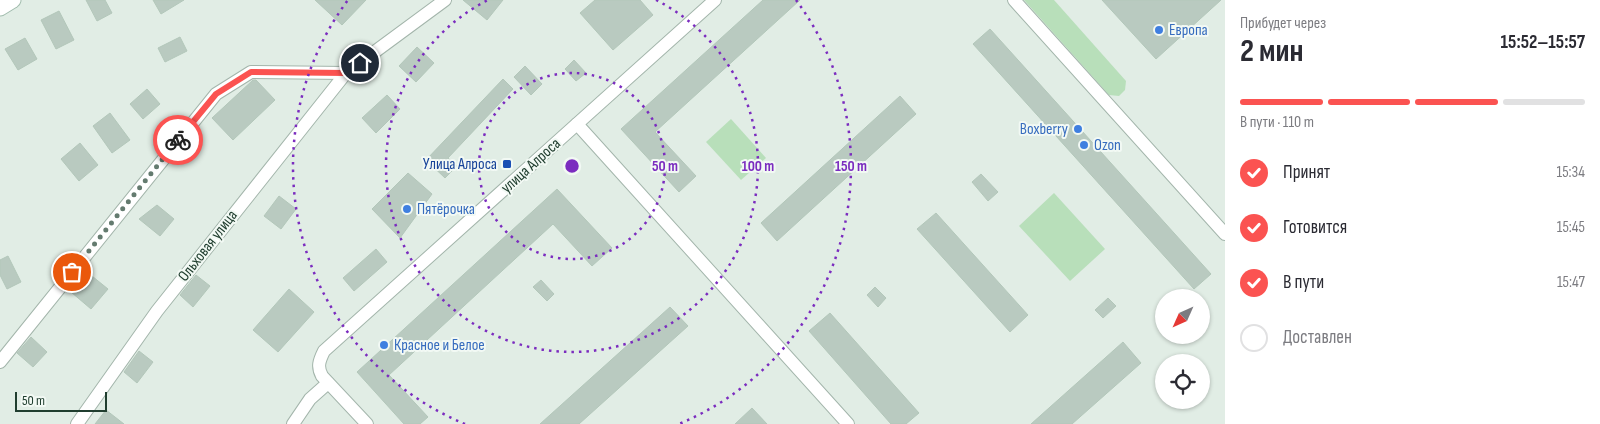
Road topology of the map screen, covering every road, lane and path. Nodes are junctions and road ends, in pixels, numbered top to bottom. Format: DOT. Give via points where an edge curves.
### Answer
graph roads {
  1 [pos="14,0"];
  2 [pos="445,0"];
  3 [pos="715,0"];
  4 [pos="1014,0"];
  5 [pos="0,8"];
  6 [pos="346,73"];
  7 [pos="577,124"];
  8 [pos="1225,234"];
  9 [pos="0,362"];
  10 [pos="328,383"];
  11 [pos="77,424"];
  12 [pos="293,424"];
  13 [pos="367,424"];
  14 [pos="848,424"];
  1 -- 5 [label="main road"];
  2 -- 6 [label="street, Ольховая улица"];
  3 -- 7 [label="street, улица Алроса"];
  4 -- 8 [label="street"];
  6 -- 9 [label="street" via="251,72 216,94"];
  6 -- 11 [label="street, Ольховая улица" via="157,311"];
  7 -- 10 [label="street, улица Алроса" via="324,351 319,370"];
  7 -- 14 [label="street"];
  10 -- 12 [label="street" via="310,399"];
  10 -- 13 [label="street"];
}
